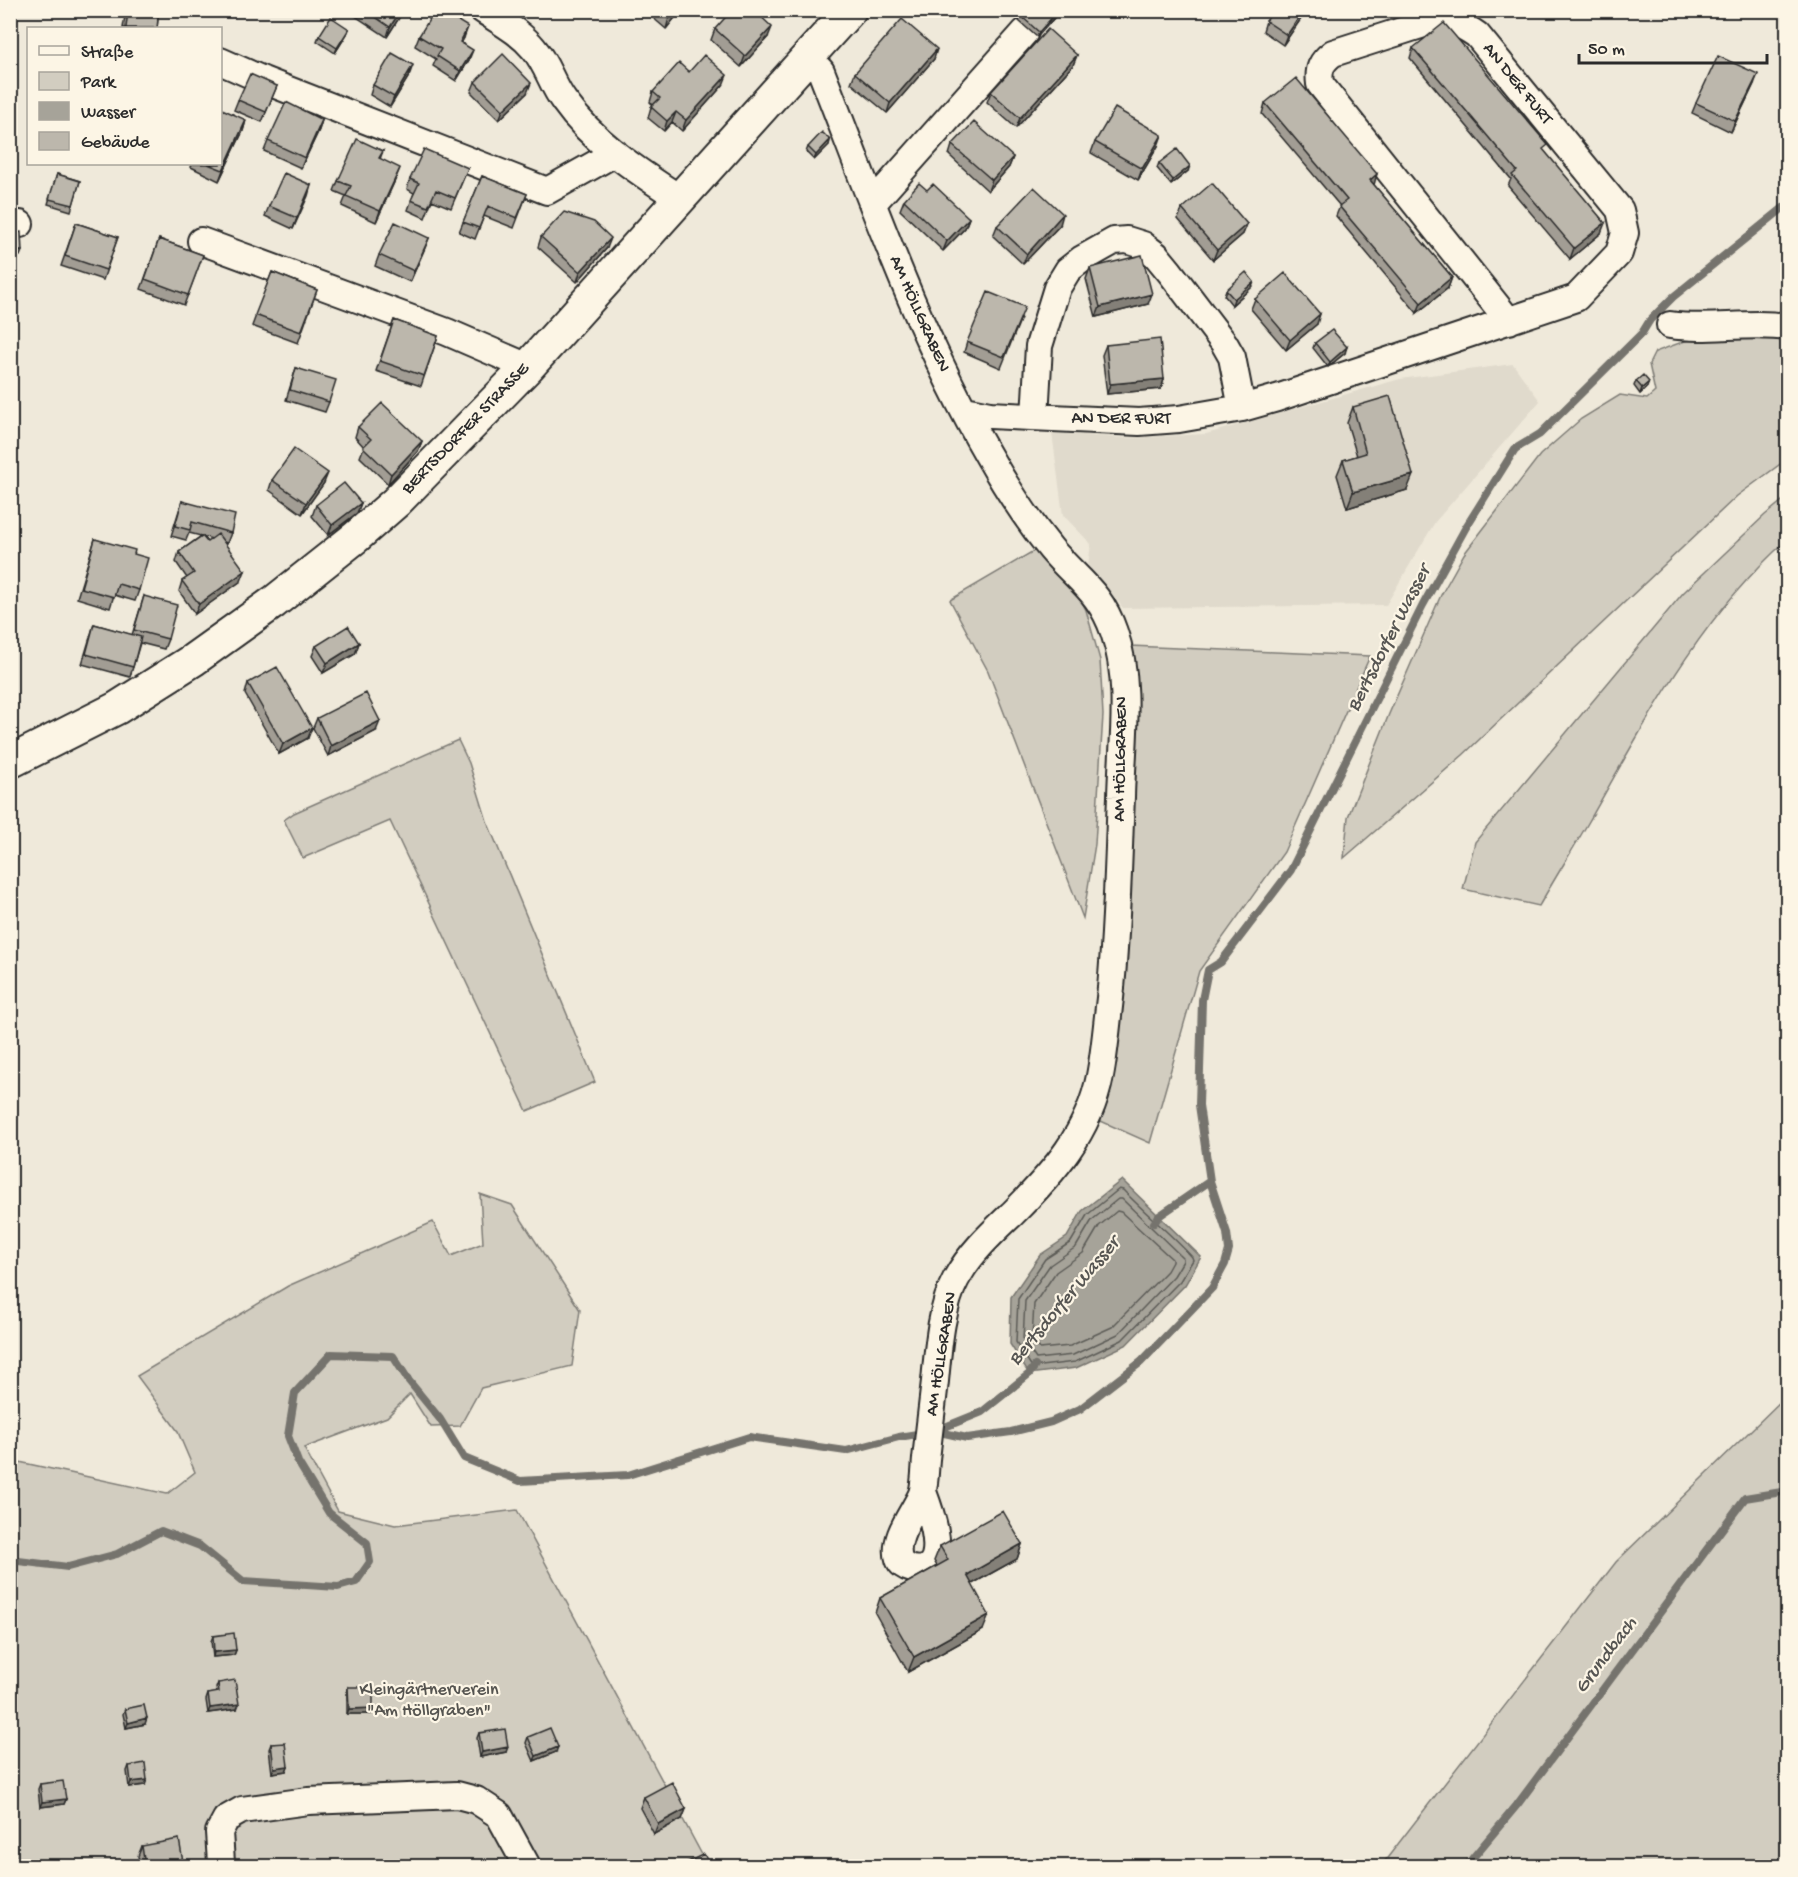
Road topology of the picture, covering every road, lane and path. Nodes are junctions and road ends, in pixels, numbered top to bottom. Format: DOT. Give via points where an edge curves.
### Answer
graph roads {
  1 [pos="483,10"];
  2 [pos="850,10"];
  3 [pos="1026,32"];
  4 [pos="807,56"];
  5 [pos="222,62"];
  6 [pos="615,153"];
  7 [pos="679,198"];
  8 [pos="873,203"];
  9 [pos="201,241"];
  10 [pos="1509,321"];
  11 [pos="1670,325"];
  12 [pos="1788,327"];
  13 [pos="528,367"];
  14 [pos="1242,408"];
  15 [pos="964,410"];
  16 [pos="1035,417"];
  17 [pos="10,762"];
  18 [pos="923,1492"];
  19 [pos="221,1863"];
  20 [pos="527,1866"];
  1 -- 6 [label="street" via="535,50 563,100"];
  2 -- 4 [label="main road, BERTSDORFER STRASSE"];
  3 -- 8 [label="street"];
  4 -- 7 [label="main road, BERTSDORFER STRASSE"];
  4 -- 8 [label="street, AM HÖLLGRABEN" via="821,71"];
  5 -- 6 [label="street" via="548,191"];
  6 -- 7 [label="street"];
  7 -- 13 [label="main road, BERTSDORFER STRASSE"];
  8 -- 15 [label="street, AM HÖLLGRABEN" via="919,316"];
  9 -- 13 [label="street" via="447,332"];
  10 -- 10 [label="street, AN DER FURT" via="1576,298 1619,253 1625,233 1620,210 1477,35 1465,27 1436,20 1333,53 1323,60 1318,71 1320,84"];
  10 -- 14 [label="street, AN DER FURT"];
  11 -- 12 [label="street"];
  13 -- 17 [label="main road, BERTSDORFER STRASSE" via="396,502 274,602 117,708"];
  14 -- 16 [label="street, AN DER FURT" via="1139,423"];
  14 -- 16 [label="street" via="1232,357 1224,343 1156,255 1127,240 1114,241 1082,259 1068,270 1057,288 1039,346"];
  15 -- 16 [label="street, AN DER FURT"];
  15 -- 18 [label="street, AM HÖLLGRABEN" via="988,456 1025,512 1051,549 1085,582 1105,610 1115,635 1124,706 1117,913 1107,1032 1092,1109 1061,1161 969,1258 954,1283 946,1305"];
  19 -- 20 [label="street" via="219,1832 226,1820 242,1810 308,1801 457,1795 476,1800 500,1815"];
}
